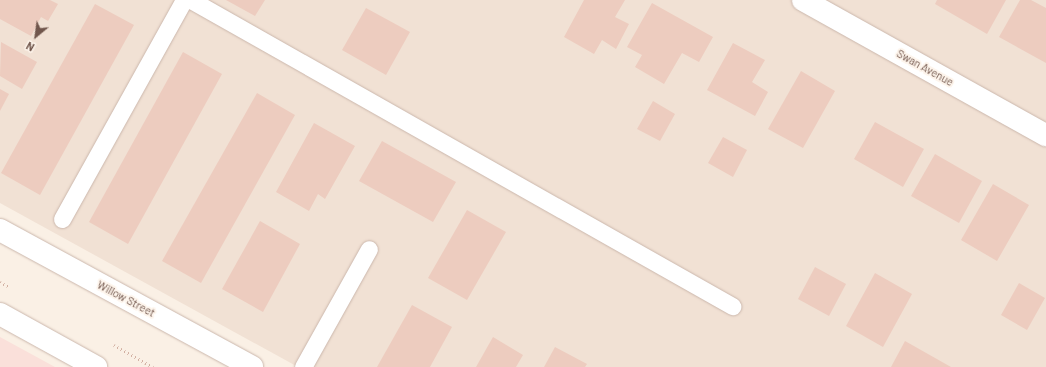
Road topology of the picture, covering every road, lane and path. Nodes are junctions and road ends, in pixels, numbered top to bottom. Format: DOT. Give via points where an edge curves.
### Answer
graph roads {
  1 [pos="184,0"];
  2 [pos="191,0"];
  3 [pos="803,0"];
  4 [pos="1046,135"];
  5 [pos="62,219"];
  6 [pos="0,230"];
  7 [pos="369,248"];
  8 [pos="732,306"];
  9 [pos="0,314"];
  10 [pos="96,367"];
  11 [pos="252,367"];
  12 [pos="303,367"];
  1 -- 5 [label="lane"];
  2 -- 8 [label="lane"];
  3 -- 4 [label="street, Swan Avenue"];
  6 -- 11 [label="street, Willow Street"];
  7 -- 12 [label="lane"];
  9 -- 10 [label="street"];
}
